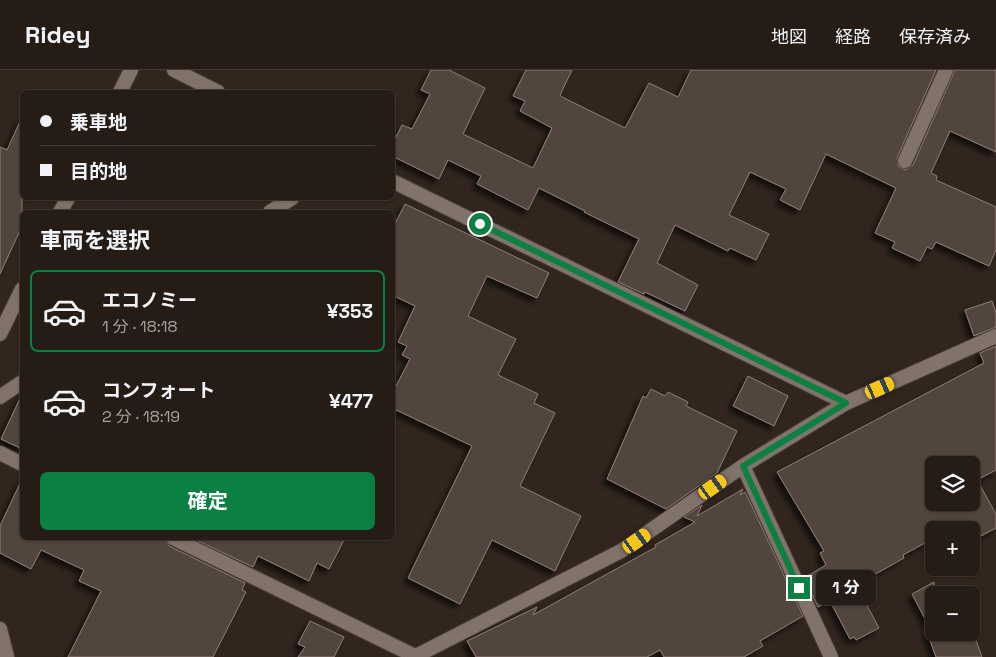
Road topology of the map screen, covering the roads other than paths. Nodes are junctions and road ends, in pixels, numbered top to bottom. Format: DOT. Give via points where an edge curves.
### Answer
graph roads {
  1 [pos="131,70"];
  2 [pos="174,70"];
  3 [pos="946,70"];
  4 [pos="121,90"];
  5 [pos="214,90"];
  6 [pos="905,161"];
  7 [pos="395,182"];
  8 [pos="289,200"];
  9 [pos="273,210"];
  10 [pos="20,293"];
  11 [pos="0,334"];
  12 [pos="996,336"];
  13 [pos="20,383"];
  14 [pos="0,397"];
  15 [pos="846,403"];
  16 [pos="0,453"];
  17 [pos="20,463"];
  18 [pos="743,466"];
  19 [pos="177,540"];
  20 [pos="0,629"];
  21 [pos="7,657"];
  22 [pos="415,657"];
  23 [pos="831,657"];
  1 -- 4 [label="street"];
  2 -- 5 [label="street"];
  3 -- 6 [label="street"];
  7 -- 15 [label="street"];
  8 -- 9 [label="street"];
  10 -- 11 [label="street"];
  12 -- 15 [label="street"];
  13 -- 14 [label="street"];
  15 -- 18 [label="street"];
  16 -- 17 [label="street"];
  18 -- 22 [label="street" via="621,552"];
  18 -- 23 [label="street"];
  19 -- 22 [label="street"];
  20 -- 21 [label="street"];
}
